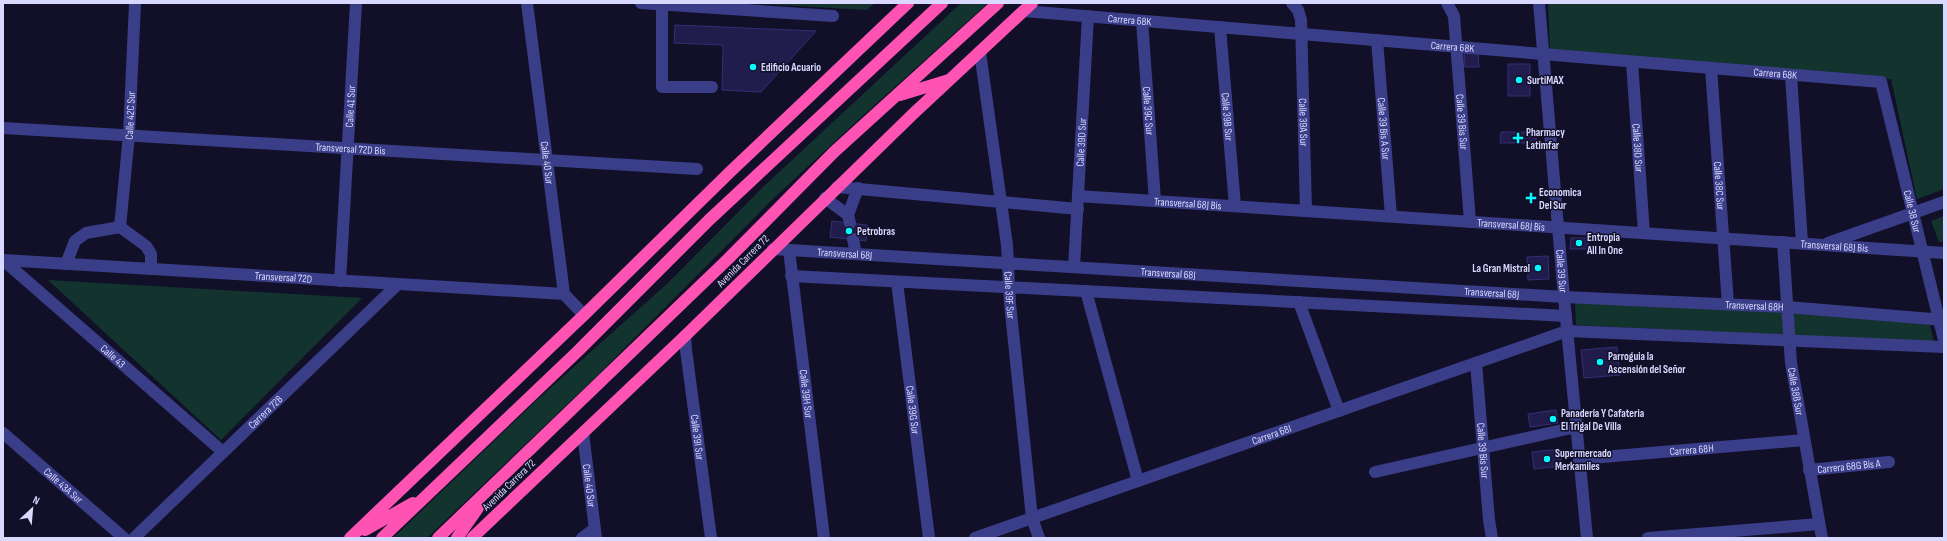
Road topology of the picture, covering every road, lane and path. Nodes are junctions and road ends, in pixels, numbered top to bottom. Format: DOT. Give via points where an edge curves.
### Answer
graph roads {
  1 [pos="135,3"];
  2 [pos="356,3"];
  3 [pos="527,3"];
  4 [pos="641,3"];
  5 [pos="908,3"];
  6 [pos="942,3"];
  7 [pos="998,3"];
  8 [pos="1292,3"];
  9 [pos="1447,3"];
  10 [pos="1539,3"];
  11 [pos="662,4"];
  12 [pos="1028,7"];
  13 [pos="834,16"];
  14 [pos="1088,16"];
  15 [pos="1142,21"];
  16 [pos="1220,27"];
  17 [pos="1302,34"];
  18 [pos="1377,40"];
  19 [pos="1456,47"];
  20 [pos="980,52"];
  21 [pos="1543,54"];
  22 [pos="1632,62"];
  23 [pos="1711,68"];
  24 [pos="1791,75"];
  25 [pos="953,79"];
  26 [pos="1881,82"];
  27 [pos="712,87"];
  28 [pos="895,96"];
  29 [pos="3,128"];
  30 [pos="129,135"];
  31 [pos="347,148"];
  32 [pos="547,160"];
  33 [pos="697,169"];
  34 [pos="837,187"];
  35 [pos="858,188"];
  36 [pos="1078,196"];
  37 [pos="825,198"];
  38 [pos="1155,201"];
  39 [pos="1001,202"];
  40 [pos="1944,202"];
  41 [pos="1235,206"];
  42 [pos="1078,209"];
  43 [pos="1306,211"];
  44 [pos="1913,214"];
  45 [pos="1391,216"];
  46 [pos="1470,222"];
  47 [pos="1558,227"];
  48 [pos="120,228"];
  49 [pos="1644,233"];
  50 [pos="1723,238"];
  51 [pos="853,239"];
  52 [pos="1783,242"];
  53 [pos="1802,244"];
  54 [pos="1824,245"];
  55 [pos="773,249"];
  56 [pos="789,250"];
  57 [pos="1922,251"];
  58 [pos="1944,253"];
  59 [pos="856,254"];
  60 [pos="3,260"];
  61 [pos="66,264"];
  62 [pos="1008,264"];
  63 [pos="1074,268"];
  64 [pos="151,269"];
  65 [pos="791,276"];
  66 [pos="340,281"];
  67 [pos="897,282"];
  68 [pos="397,285"];
  69 [pos="1009,287"];
  70 [pos="1086,291"];
  71 [pos="564,294"];
  72 [pos="1564,297"];
  73 [pos="1299,302"];
  74 [pos="1728,304"];
  75 [pos="1787,307"];
  76 [pos="584,315"];
  77 [pos="1566,316"];
  78 [pos="1942,320"];
  79 [pos="1567,331"];
  80 [pos="685,336"];
  81 [pos="1789,340"];
  82 [pos="1944,340"];
  83 [pos="1944,347"];
  84 [pos="1476,363"];
  85 [pos="1339,411"];
  86 [pos="1576,427"];
  87 [pos="3,433"];
  88 [pos="583,433"];
  89 [pos="1804,440"];
  90 [pos="1484,447"];
  91 [pos="223,452"];
  92 [pos="1579,459"];
  93 [pos="1888,462"];
  94 [pos="1809,470"];
  95 [pos="1376,472"];
  96 [pos="1138,481"];
  97 [pos="491,488"];
  98 [pos="428,495"];
  99 [pos="1032,518"];
  100 [pos="1819,524"];
  101 [pos="595,534"];
  102 [pos="124,538"];
  103 [pos="134,538"];
  104 [pos="350,538"];
  105 [pos="382,538"];
  106 [pos="438,538"];
  107 [pos="457,538"];
  108 [pos="472,538"];
  109 [pos="582,538"];
  110 [pos="711,538"];
  111 [pos="824,538"];
  112 [pos="929,538"];
  113 [pos="975,538"];
  114 [pos="1039,538"];
  115 [pos="1492,538"];
  116 [pos="1587,538"];
  117 [pos="1648,538"];
  118 [pos="1822,538"];
  1 -- 30 [label="street, Calle 42C Sur"];
  2 -- 31 [label="street, Calle 41 Sur"];
  3 -- 32 [label="street, Calle 40 Sur"];
  4 -- 11 [label="street"];
  5 -- 76 [label="highway"];
  6 -- 98 [label="highway" via="709,220 577,352"];
  7 -- 28 [label="highway, Avenida Carrera 72"];
  8 -- 17 [label="street, Calle 39A Sur" via="1298,10"];
  9 -- 19 [label="street, Calle 39 Bis Sur" via="1454,16"];
  10 -- 21 [label="street, Calle 39 Sur"];
  11 -- 13 [label="street"];
  11 -- 27 [label="street" via="662,86"];
  12 -- 14 [label="street, Carrera 68K"];
  12 -- 20 [label="highway, Avenida Carrera 72"];
  14 -- 15 [label="street, Carrera 68K"];
  14 -- 36 [label="street, Calle 39D Sur"];
  15 -- 16 [label="street, Carrera 68K"];
  15 -- 38 [label="street, Calle 39C Sur"];
  16 -- 17 [label="street, Carrera 68K"];
  16 -- 41 [label="street, Calle 39B Sur"];
  17 -- 18 [label="street, Carrera 68K"];
  17 -- 43 [label="street, Calle 39A Sur"];
  18 -- 19 [label="street, Carrera 68K"];
  18 -- 45 [label="street, Calle 39 Bis A Sur"];
  19 -- 21 [label="street, Carrera 68K"];
  19 -- 46 [label="street, Calle 39 Bis Sur"];
  20 -- 25 [label="highway, Avenida Carrera 72"];
  20 -- 39 [label="street, Calle 39F Sur"];
  21 -- 22 [label="street, Carrera 68K"];
  21 -- 47 [label="street, Calle 39 Sur"];
  22 -- 23 [label="street, Carrera 68K"];
  22 -- 49 [label="street, Calle 38D Sur"];
  23 -- 24 [label="street, Carrera 68K"];
  23 -- 50 [label="street, Calle 38C Sur"];
  24 -- 26 [label="street, Carrera 68K"];
  24 -- 53 [label="street"];
  25 -- 28 [label="highway"];
  25 -- 34 [label="highway, Avenida Carrera 72"];
  26 -- 44 [label="street, Calle 38 Sur"];
  28 -- 97 [label="highway, Avenida Carrera 72" via="834,152 728,259"];
  29 -- 30 [label="street, Transversal 72D Bis"];
  30 -- 31 [label="street, Transversal 72D Bis"];
  30 -- 48 [label="street, Calle 42C Sur"];
  31 -- 32 [label="street, Transversal 72D Bis"];
  31 -- 66 [label="street, Calle 41 Sur"];
  32 -- 33 [label="street, Transversal 72D Bis"];
  32 -- 71 [label="street, Calle 40 Sur"];
  34 -- 35 [label="street"];
  34 -- 37 [label="highway, Avenida Carrera 72"];
  35 -- 37 [label="street" via="849,219"];
  35 -- 39 [label="street"];
  36 -- 38 [label="street, Transversal 68J Bis"];
  36 -- 42 [label="street, Calle 39D Sur"];
  37 -- 55 [label="highway, Avenida Carrera 72"];
  38 -- 41 [label="street, Transversal 68J Bis"];
  39 -- 42 [label="street"];
  39 -- 62 [label="street, Calle 39F Sur"];
  40 -- 44 [label="street"];
  41 -- 43 [label="street, Transversal 68J Bis"];
  42 -- 63 [label="street, Calle 39D Sur"];
  43 -- 45 [label="street, Transversal 68J Bis"];
  44 -- 54 [label="street"];
  44 -- 57 [label="street, Calle 38 Sur"];
  45 -- 46 [label="street, Transversal 68J Bis"];
  46 -- 47 [label="street, Transversal 68J Bis"];
  47 -- 49 [label="street, Transversal 68J Bis"];
  47 -- 72 [label="street, Calle 39 Sur"];
  48 -- 61 [label="street" via="86,233 75,241"];
  48 -- 64 [label="street" via="146,246 151,254"];
  49 -- 50 [label="street, Transversal 68J Bis"];
  50 -- 52 [label="street, Transversal 68J Bis"];
  50 -- 74 [label="street, Calle 38C Sur"];
  51 -- 59 [label="street"];
  52 -- 53 [label="street, Transversal 68J Bis"];
  52 -- 75 [label="street, Calle 38B Sur"];
  53 -- 54 [label="street, Transversal 68J Bis"];
  54 -- 57 [label="street, Transversal 68J Bis"];
  55 -- 56 [label="street, Transversal 68J"];
  55 -- 80 [label="highway, Avenida Carrera 72"];
  56 -- 59 [label="street, Transversal 68J"];
  56 -- 65 [label="street, Calle 39H Sur"];
  57 -- 58 [label="street, Transversal 68J Bis"];
  57 -- 78 [label="street, Calle 38 Sur"];
  59 -- 62 [label="street, Transversal 68J"];
  60 -- 61 [label="street, Transversal 72D"];
  60 -- 91 [label="street, Calle 43"];
  61 -- 64 [label="street, Transversal 72D"];
  62 -- 63 [label="street, Transversal 68J"];
  62 -- 69 [label="street, Calle 39F Sur"];
  63 -- 72 [label="street, Transversal 68J"];
  64 -- 66 [label="street, Transversal 72D"];
  65 -- 67 [label="street, Transversal 68J"];
  65 -- 111 [label="street, Calle 39H Sur"];
  66 -- 68 [label="street, Transversal 72D"];
  67 -- 69 [label="street, Transversal 68J"];
  67 -- 112 [label="street, Calle 39G Sur"];
  68 -- 71 [label="street, Transversal 72D"];
  68 -- 91 [label="street, Carrera 72B"];
  69 -- 70 [label="street, Transversal 68J"];
  69 -- 99 [label="street, Calle 39F Sur"];
  70 -- 73 [label="street, Transversal 68J"];
  70 -- 96 [label="street"];
  71 -- 76 [label="street"];
  72 -- 74 [label="street, Transversal 68H"];
  72 -- 77 [label="street, Calle 39 Sur"];
  73 -- 77 [label="street, Transversal 68J"];
  73 -- 85 [label="street"];
  74 -- 75 [label="street, Transversal 68H"];
  75 -- 78 [label="street, Transversal 68H"];
  75 -- 81 [label="street, Calle 38B Sur"];
  76 -- 104 [label="highway"];
  77 -- 79 [label="street, Calle 39 Sur"];
  78 -- 82 [label="street, Calle 38 Sur"];
  79 -- 81 [label="street"];
  79 -- 84 [label="street, Carrera 68I"];
  79 -- 86 [label="street, Calle 39 Sur"];
  80 -- 88 [label="highway, Avenida Carrera 72"];
  80 -- 110 [label="street, Calle 39I Sur"];
  81 -- 83 [label="street"];
  81 -- 89 [label="street, Calle 38B Sur"];
  84 -- 85 [label="street, Carrera 68I"];
  84 -- 90 [label="street, Calle 39 Bis Sur"];
  85 -- 96 [label="street, Carrera 68I"];
  86 -- 90 [label="street"];
  86 -- 92 [label="street, Calle 39 Sur"];
  87 -- 102 [label="street, Calle 43A Sur"];
  88 -- 101 [label="street, Calle 40 Sur"];
  88 -- 108 [label="highway, Avenida Carrera 72"];
  89 -- 92 [label="street, Carrera 68H"];
  89 -- 94 [label="street, Calle 38B Sur"];
  90 -- 95 [label="street"];
  90 -- 115 [label="street, Calle 39 Bis Sur"];
  91 -- 103 [label="street, Carrera 72B"];
  92 -- 116 [label="street, Calle 39 Sur"];
  93 -- 94 [label="street, Carrera 68G Bis A"];
  94 -- 100 [label="street, Calle 38B Sur"];
  96 -- 99 [label="street, Carrera 68I"];
  97 -- 106 [label="highway, Avenida Carrera 72"];
  97 -- 107 [label="highway"];
  98 -- 104 [label="highway"];
  98 -- 105 [label="highway"];
  99 -- 113 [label="street, Carrera 68I"];
  99 -- 114 [label="street, Calle 39F Sur"];
  100 -- 117 [label="street"];
  100 -- 118 [label="street, Calle 38B Sur"];
  101 -- 109 [label="street"];
}
